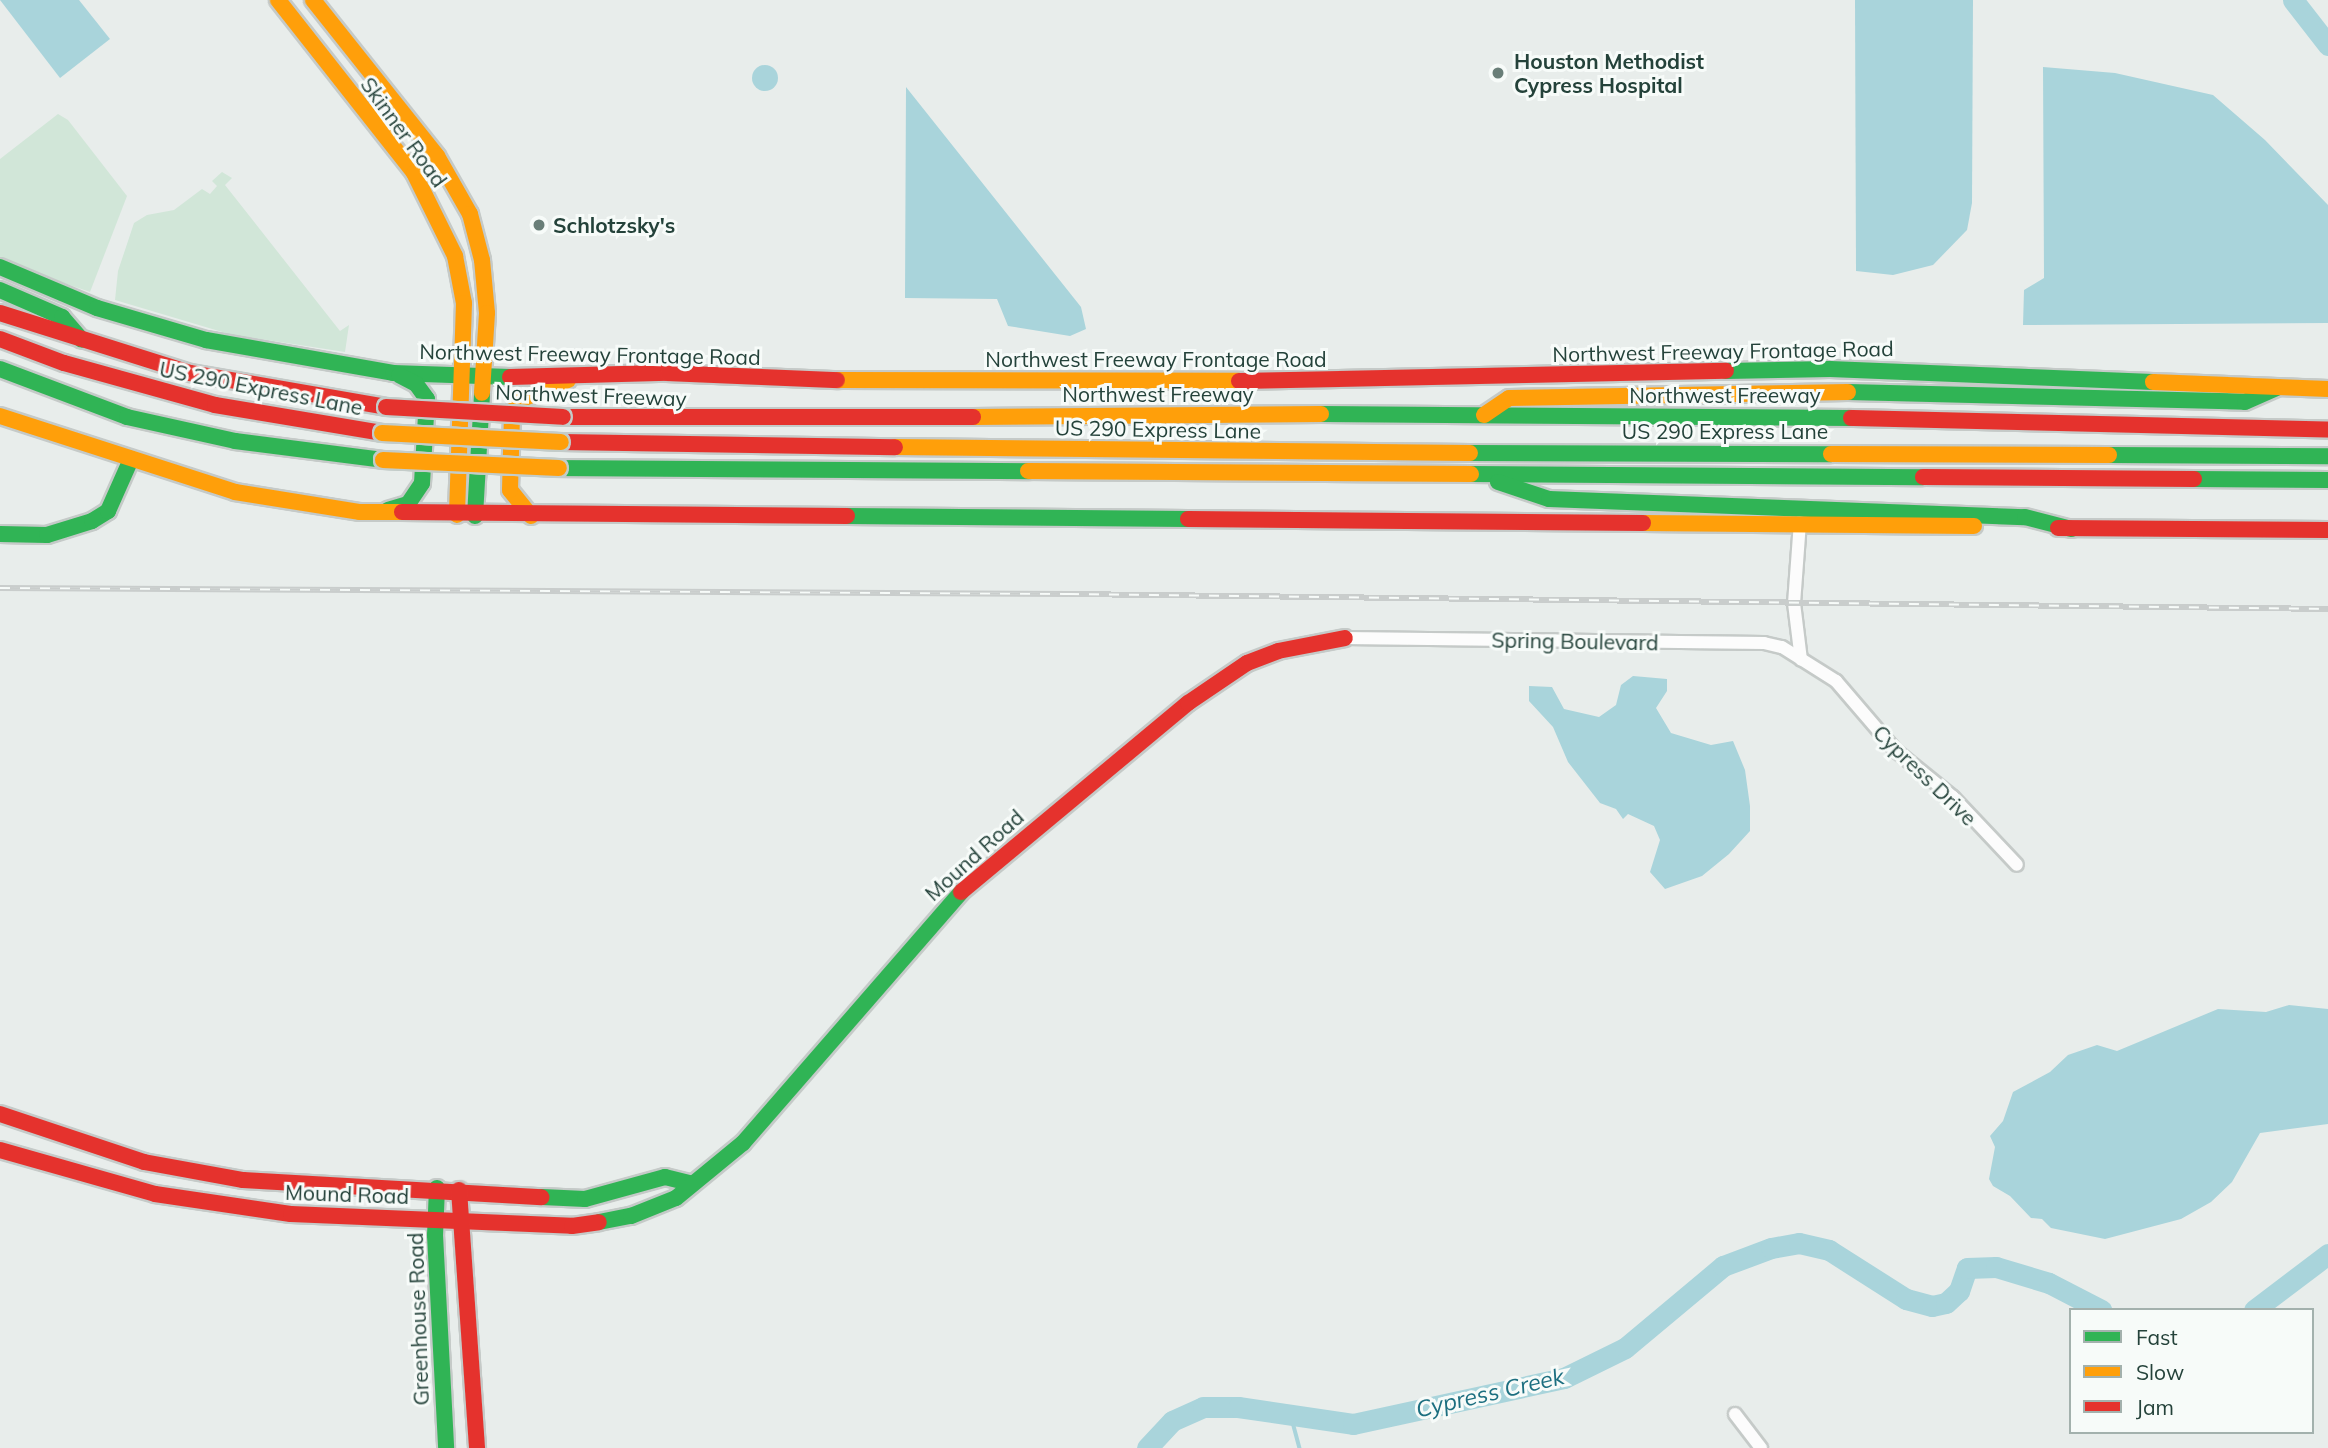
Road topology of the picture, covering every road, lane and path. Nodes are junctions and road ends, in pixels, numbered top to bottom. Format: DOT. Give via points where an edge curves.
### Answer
graph roads {
  1 [pos="313,0"];
  2 [pos="284,2"];
  3 [pos="437,156"];
  4 [pos="414,173"];
  5 [pos="0,267"];
  6 [pos="0,290"];
  7 [pos="0,313"];
  8 [pos="0,339"];
  9 [pos="84,343"];
  10 [pos="0,369"];
  11 [pos="393,373"];
  12 [pos="461,376"];
  13 [pos="485,377"];
  14 [pos="574,378"];
  15 [pos="2278,387"];
  16 [pos="2328,389"];
  17 [pos="1484,415"];
  18 [pos="0,416"];
  19 [pos="2328,430"];
  20 [pos="2328,456"];
  21 [pos="131,459"];
  22 [pos="1479,475"];
  23 [pos="2328,480"];
  24 [pos="382,513"];
  25 [pos="457,515"];
  26 [pos="475,516"];
  27 [pos="531,516"];
  28 [pos="1800,522"];
  29 [pos="2071,528"];
  30 [pos="2328,530"];
  31 [pos="0,534"];
  32 [pos="1345,638"];
  33 [pos="1801,660"];
  34 [pos="2017,865"];
  35 [pos="0,1114"];
  36 [pos="0,1150"];
  37 [pos="689,1183"];
  38 [pos="437,1188"];
  39 [pos="459,1190"];
  40 [pos="436,1220"];
  41 [pos="461,1221"];
  42 [pos="1735,1414"];
  43 [pos="446,1448"];
  44 [pos="477,1448"];
  45 [pos="1761,1448"];
  1 -- 3 [label="main road, Skinner Road"];
  2 -- 4 [label="main road, Skinner Road"];
  3 -- 4 [label="main road"];
  3 -- 13 [label="main road, Skinner Road" via="470,214 482,260"];
  4 -- 12 [label="main road, Skinner Road" via="455,256 464,303"];
  5 -- 11 [label="main road, Northwest Freeway Frontage Road" via="97,308 206,340"];
  6 -- 9 [label="main road" via="62,317"];
  7 -- 9 [label="main road, Northwest Freeway"];
  8 -- 20 [label="main road, US 290 Express Lane, bridge" via="64,363 215,405 382,432 561,442 1297,452"];
  9 -- 17 [label="main road, Northwest Freeway, bridge" via="223,380 386,407 563,417"];
  10 -- 22 [label="main road, bridge" via="127,417 235,441 383,460 559,468"];
  11 -- 12 [label="main road, Northwest Freeway Frontage Road"];
  11 -- 24 [label="main road" via="416,384 427,399 422,483 408,504"];
  12 -- 13 [label="main road, Northwest Freeway Frontage Road"];
  12 -- 25 [label="main road, Skinner Road"];
  13 -- 14 [label="main road, Northwest Freeway Frontage Road"];
  13 -- 26 [label="main road, Skinner Road"];
  14 -- 15 [label="main road, Northwest Freeway Frontage Road" via="668,373 869,381 1233,381 1830,369"];
  14 -- 27 [label="main road" via="522,399 512,412 510,490"];
  15 -- 16 [label="main road, Northwest Freeway Frontage Road"];
  15 -- 17 [label="main road" via="2245,402 1870,392 1593,394 1510,398"];
  17 -- 19 [label="main road, Northwest Freeway" via="1962,418"];
  18 -- 21 [label="main road"];
  21 -- 24 [label="main road" via="235,492"];
  21 -- 31 [label="main road" via="108,510 92,521 47,535"];
  22 -- 23 [label="main road"];
  22 -- 29 [label="main road" via="1549,499 2025,517"];
  24 -- 25 [label="main road"];
  25 -- 26 [label="main road"];
  26 -- 27 [label="main road"];
  27 -- 28 [label="main road"];
  28 -- 29 [label="main road"];
  28 -- 33 [label="street" via="1794,603"];
  29 -- 30 [label="main road"];
  32 -- 33 [label="street, Spring Boulevard" via="1764,643"];
  32 -- 37 [label="main road, Mound Road" via="1278,651 1247,663 1188,703 999,856 933,920 743,1143"];
  33 -- 34 [label="street, Cypress Drive" via="1836,681 1896,751 1953,797"];
  35 -- 38 [label="main road, Mound Road" via="144,1162 243,1180"];
  36 -- 40 [label="main road, Mound Road" via="92,1179 212,1206"];
  37 -- 39 [label="main road, Mound Road" via="665,1177 585,1199"];
  37 -- 41 [label="main road, Mound Road" via="676,1198 631,1216 572,1226"];
  38 -- 39 [label="main road, Mound Road"];
  38 -- 40 [label="main road, Greenhouse Road"];
  39 -- 41 [label="main road"];
  40 -- 41 [label="main road, Mound Road"];
  40 -- 43 [label="main road, Greenhouse Road"];
  41 -- 44 [label="main road"];
  42 -- 45 [label="street"];
}
